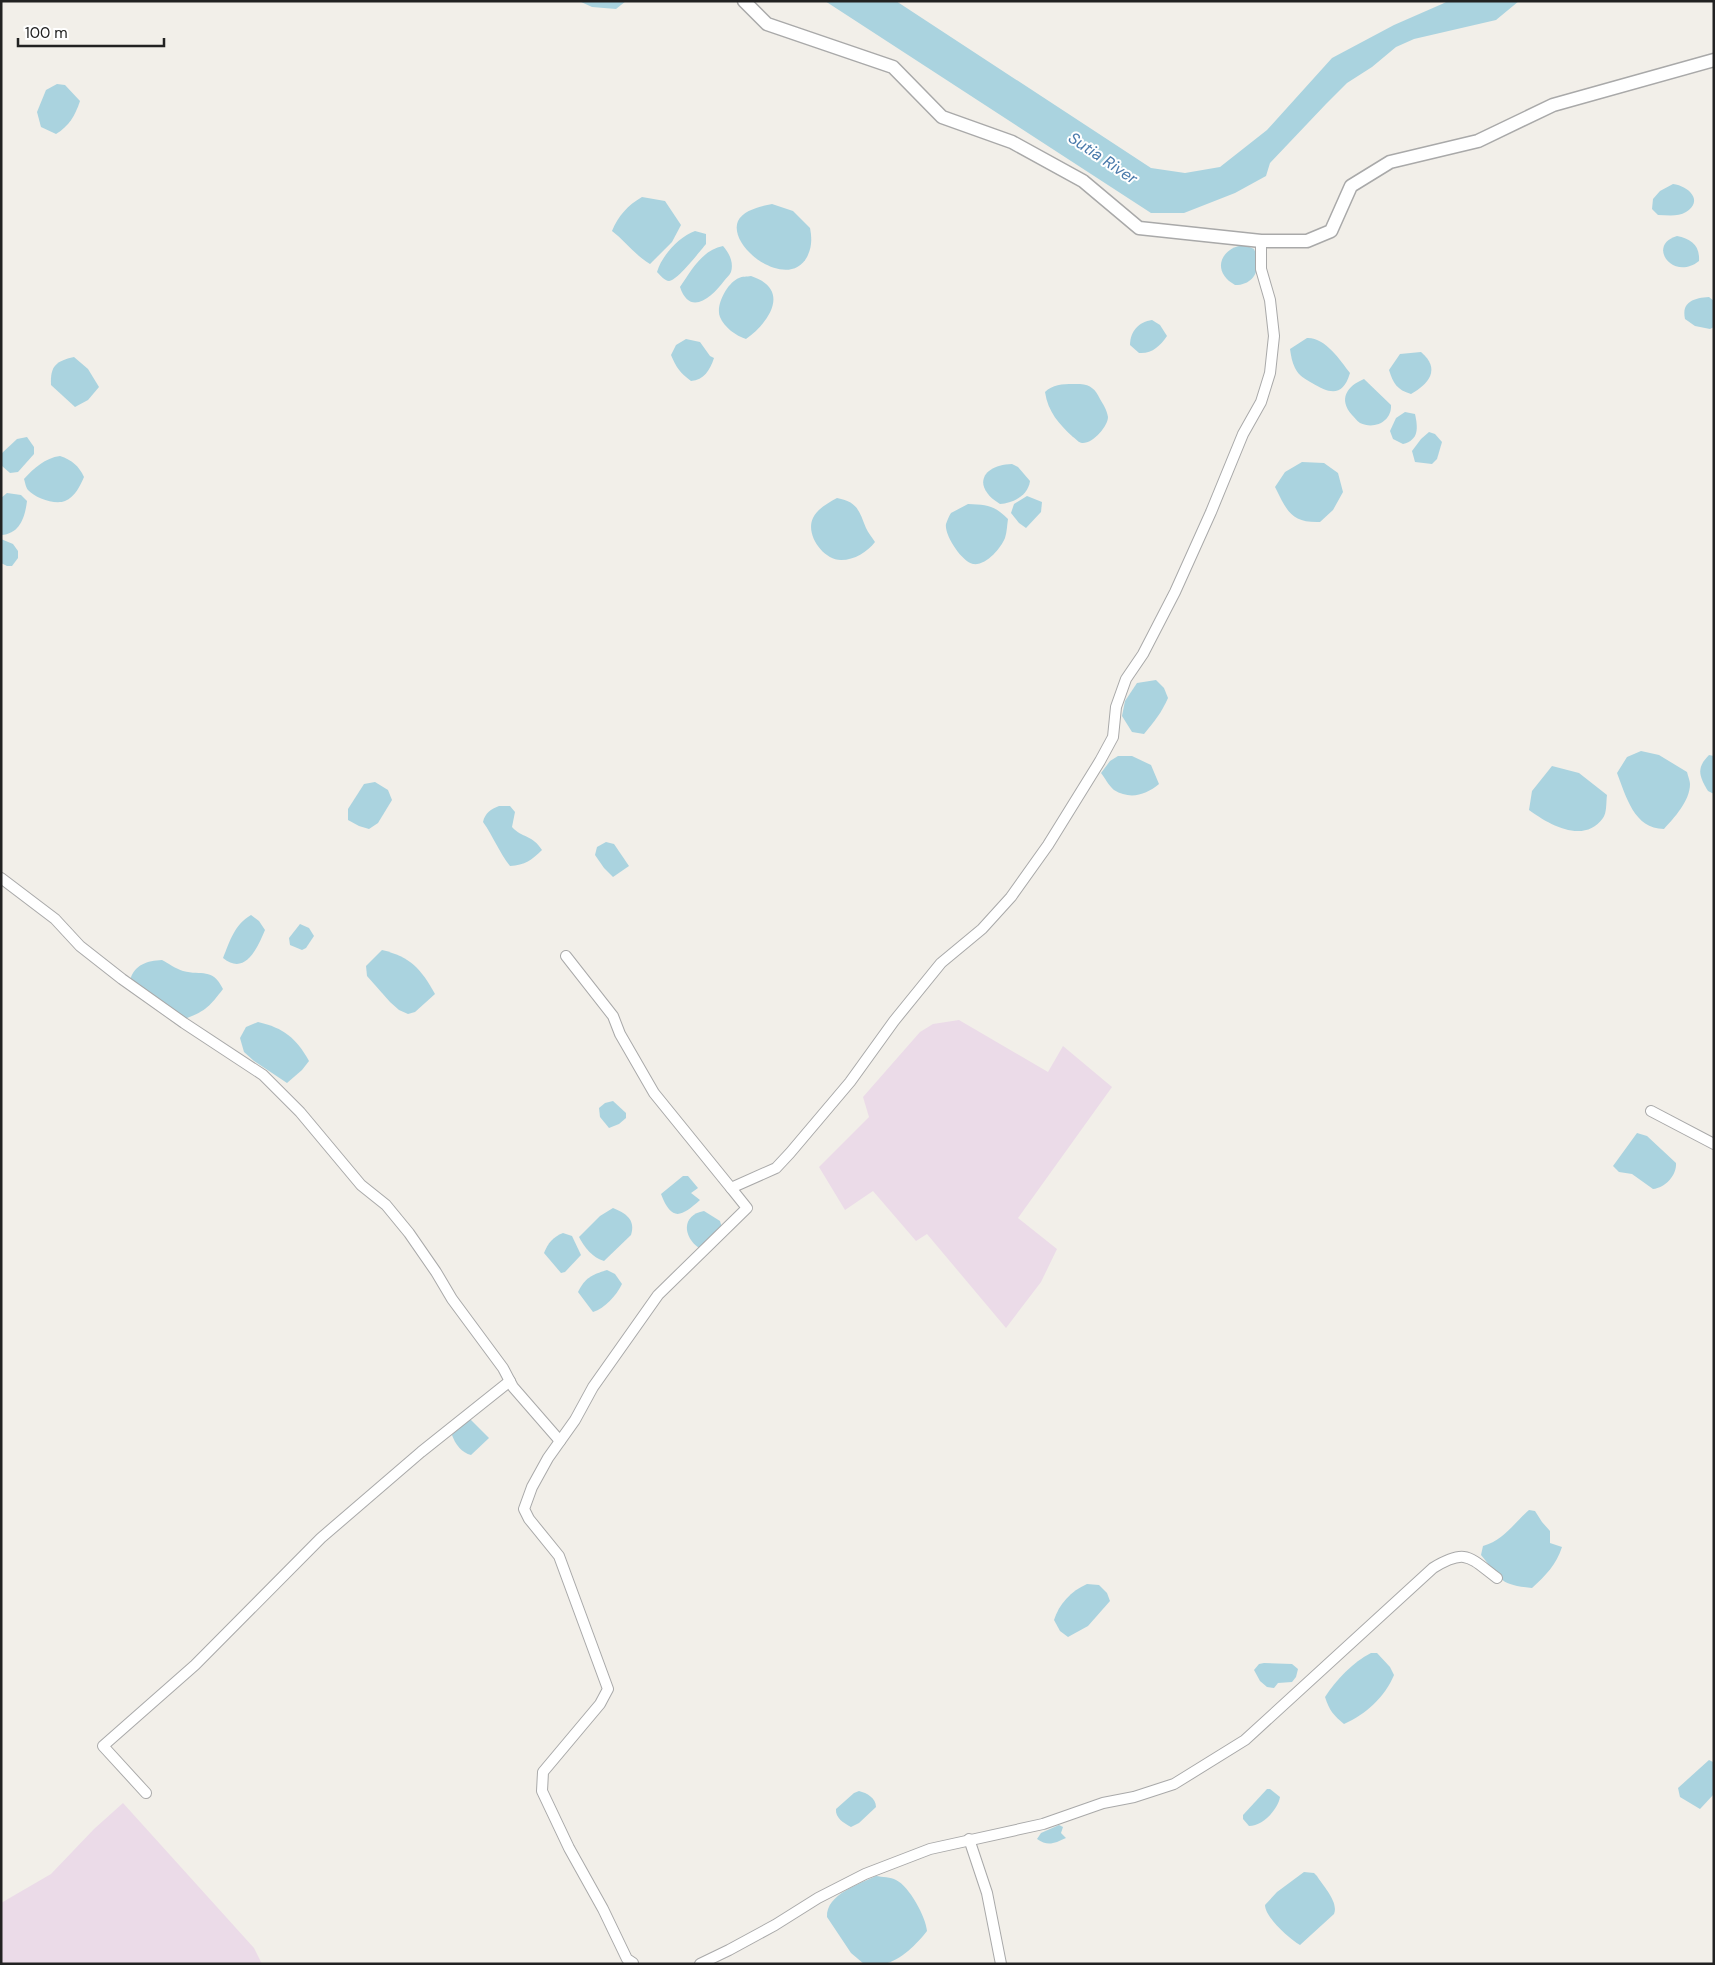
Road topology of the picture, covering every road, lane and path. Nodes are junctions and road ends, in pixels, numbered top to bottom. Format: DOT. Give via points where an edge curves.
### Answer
graph roads {
  1 [pos="744,1"];
  2 [pos="1714,60"];
  3 [pos="1261,241"];
  4 [pos="1,878"];
  5 [pos="566,956"];
  6 [pos="1651,1111"];
  7 [pos="1714,1144"];
  8 [pos="732,1188"];
  9 [pos="510,1380"];
  10 [pos="560,1441"];
  11 [pos="1497,1578"];
  12 [pos="146,1793"];
  13 [pos="969,1839"];
  14 [pos="632,1963"];
  15 [pos="644,1964"];
  16 [pos="700,1964"];
  17 [pos="1001,1964"];
  1 -- 3 [label="street" via="767,24 893,67 942,117 1012,142 1083,181 1139,228"];
  2 -- 3 [label="street" via="1553,105 1478,141 1390,162 1351,186 1331,231 1307,241"];
  3 -- 8 [label="street" via="1261,269 1270,300 1274,336 1270,373 1261,402 1243,434 1174,592 1143,654 1126,679 1116,708 1113,737 1100,762 1011,897 982,929 941,963 850,1082 790,1153 776,1168"];
  4 -- 9 [label="street" via="55,919 80,946 122,979 264,1075 409,1233"];
  5 -- 8 [label="street" via="613,1016 654,1093"];
  6 -- 7 [label="street"];
  8 -- 10 [label="street" via="747,1208 658,1295 593,1387"];
  9 -- 10 [label="street"];
  9 -- 12 [label="street" via="321,1538 195,1665 103,1746"];
  10 -- 14 [label="street" via="532,1487 524,1509 560,1556 608,1689 600,1704 543,1772 542,1791 568,1848"];
  11 -- 13 [label="street" via="1469,1557 1450,1558 1433,1568 1244,1740 1174,1784 1103,1803 1043,1824"];
  13 -- 16 [label="street" via="930,1849 865,1874"];
  13 -- 17 [label="street" via="987,1893"];
  14 -- 15 [label="street"];
}
